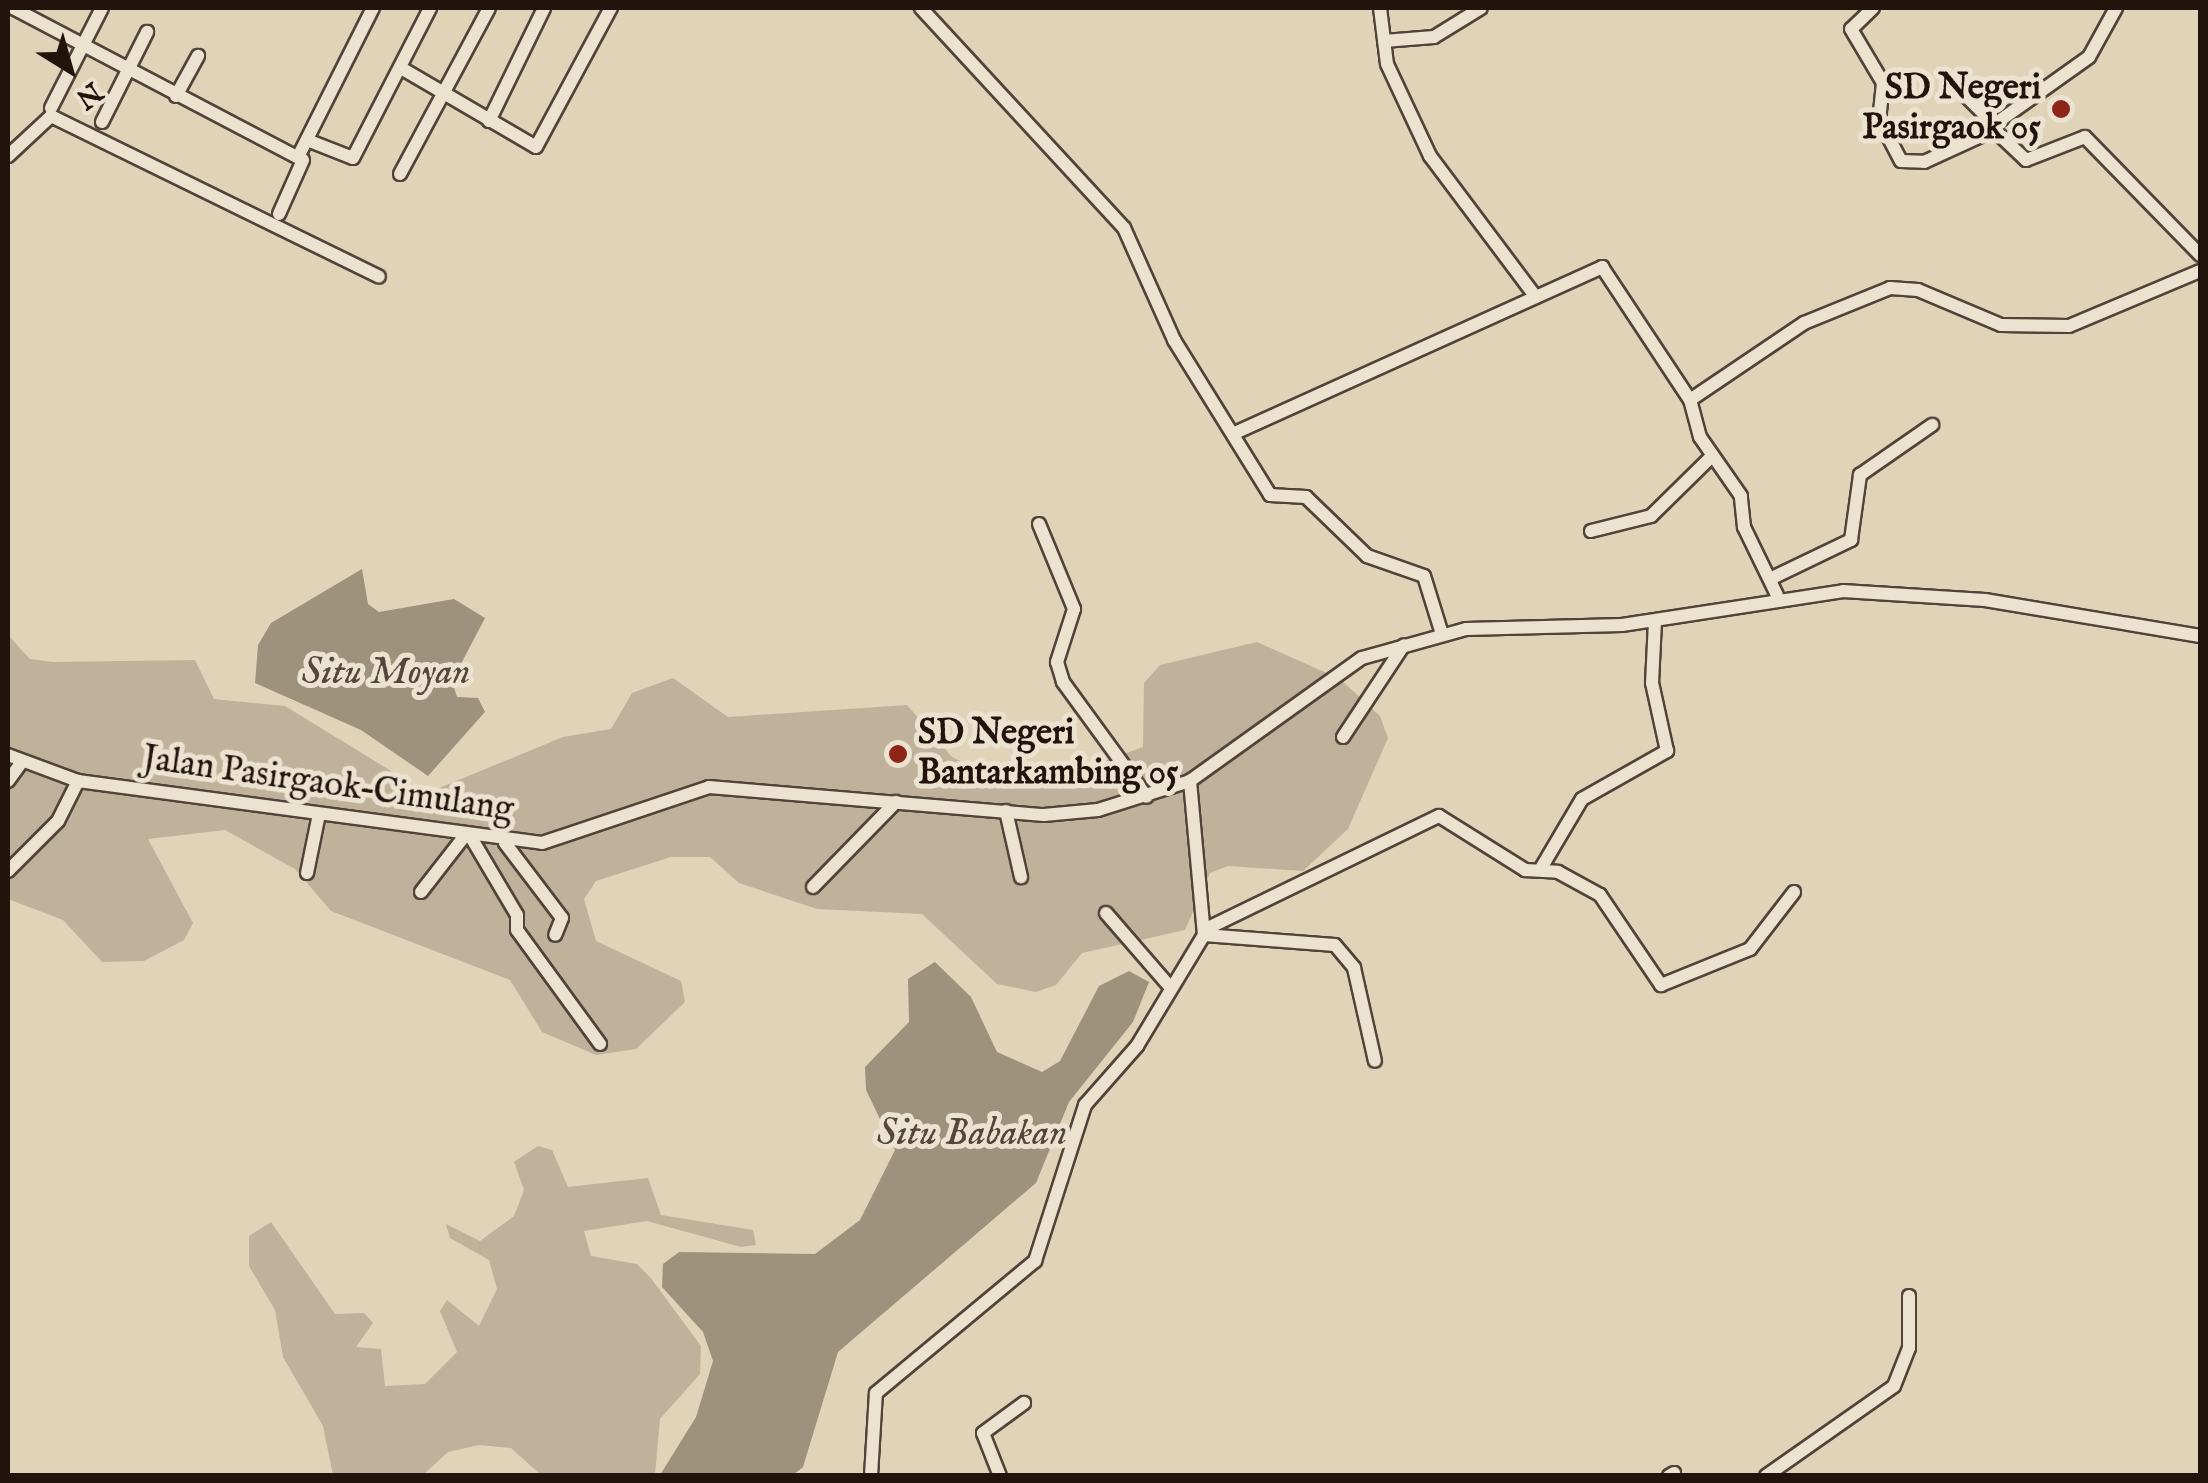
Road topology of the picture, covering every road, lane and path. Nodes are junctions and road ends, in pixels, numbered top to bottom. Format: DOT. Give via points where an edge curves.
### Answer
graph roads {
  1 [pos="13,8"];
  2 [pos="102,8"];
  3 [pos="373,8"];
  4 [pos="430,8"];
  5 [pos="489,8"];
  6 [pos="544,8"];
  7 [pos="611,8"];
  8 [pos="921,8"];
  9 [pos="1380,8"];
  10 [pos="1482,8"];
  11 [pos="1873,8"];
  12 [pos="2116,8"];
  13 [pos="147,32"];
  14 [pos="1384,40"];
  15 [pos="80,50"];
  16 [pos="198,56"];
  17 [pos="401,68"];
  18 [pos="128,72"];
  19 [pos="447,94"];
  20 [pos="1965,95"];
  21 [pos="176,96"];
  22 [pos="51,108"];
  23 [pos="488,120"];
  24 [pos="102,122"];
  25 [pos="1992,127"];
  26 [pos="308,140"];
  27 [pos="8,156"];
  28 [pos="298,158"];
  29 [pos="400,174"];
  30 [pos="279,214"];
  31 [pos="2200,255"];
  32 [pos="2200,271"];
  33 [pos="379,277"];
  34 [pos="1536,297"];
  35 [pos="1690,400"];
  36 [pos="1932,425"];
  37 [pos="1237,432"];
  38 [pos="1712,456"];
  39 [pos="1039,524"];
  40 [pos="1591,531"];
  41 [pos="1772,578"];
  42 [pos="1777,595"];
  43 [pos="1655,621"];
  44 [pos="1442,634"];
  45 [pos="2200,636"];
  46 [pos="1404,645"];
  47 [pos="1342,736"];
  48 [pos="8,755"];
  49 [pos="21,762"];
  50 [pos="78,781"];
  51 [pos="1190,781"];
  52 [pos="8,782"];
  53 [pos="1147,797"];
  54 [pos="896,802"];
  55 [pos="1006,811"];
  56 [pos="319,814"];
  57 [pos="468,839"];
  58 [pos="505,843"];
  59 [pos="8,870"];
  60 [pos="1540,870"];
  61 [pos="307,873"];
  62 [pos="1021,877"];
  63 [pos="813,888"];
  64 [pos="421,892"];
  65 [pos="1794,892"];
  66 [pos="1106,913"];
  67 [pos="1205,932"];
  68 [pos="555,935"];
  69 [pos="1169,987"];
  70 [pos="600,1044"];
  71 [pos="1375,1061"];
  72 [pos="1909,1296"];
  73 [pos="1024,1403"];
  74 [pos="871,1476"];
  75 [pos="1000,1476"];
  76 [pos="1766,1476"];
  1 -- 15 [label="street"];
  2 -- 15 [label="street"];
  3 -- 26 [label="street"];
  4 -- 17 [label="street"];
  5 -- 19 [label="street"];
  6 -- 23 [label="street"];
  7 -- 23 [label="street" via="542,142 528,147"];
  8 -- 37 [label="street" via="1119,221 1206,397"];
  9 -- 14 [label="street"];
  10 -- 14 [label="street" via="1434,36"];
  11 -- 25 [label="street" via="1851,29 1883,83 1880,119 1900,162 1924,162"];
  12 -- 25 [label="street" via="2089,57"];
  13 -- 18 [label="street"];
  14 -- 34 [label="street" via="1396,88 1430,156"];
  15 -- 18 [label="street"];
  15 -- 22 [label="street"];
  16 -- 21 [label="street"];
  17 -- 19 [label="street"];
  17 -- 26 [label="street" via="353,158"];
  18 -- 21 [label="street"];
  18 -- 24 [label="street"];
  19 -- 23 [label="street"];
  19 -- 29 [label="street"];
  20 -- 25 [label="street"];
  21 -- 28 [label="street"];
  25 -- 31 [label="street" via="2026,160 2086,137"];
  26 -- 28 [label="street"];
  27 -- 33 [label="street" via="50,116"];
  28 -- 30 [label="street" via="304,164"];
  32 -- 35 [label="street" via="2069,326 2001,325 1914,288 1890,288 1804,323"];
  34 -- 35 [label="street" via="1608,269"];
  34 -- 37 [label="street"];
  35 -- 38 [label="street"];
  36 -- 41 [label="street" via="1888,448 1856,482 1850,540"];
  37 -- 44 [label="street" via="1270,495 1306,497 1368,556 1424,576"];
  38 -- 40 [label="street" via="1650,516"];
  38 -- 41 [label="street" via="1739,492 1744,527"];
  39 -- 53 [label="street" via="1074,608 1057,662 1063,682"];
  41 -- 42 [label="street"];
  42 -- 43 [label="street, Jalan Pasirgaok–Cimulang"];
  42 -- 45 [label="street, Jalan Pasirgaok–Cimulang" via="1953,596"];
  43 -- 44 [label="street, Jalan Pasirgaok–Cimulang"];
  43 -- 60 [label="street" via="1652,682 1667,752 1591,791 1556,831"];
  44 -- 46 [label="street, Jalan Pasirgaok–Cimulang"];
  46 -- 47 [label="street"];
  46 -- 51 [label="street, Jalan Pasirgaok–Cimulang" via="1350,665"];
  48 -- 49 [label="street, Jalan Pasirgaok–Cimulang"];
  49 -- 50 [label="street, Jalan Pasirgaok–Cimulang"];
  49 -- 52 [label="street"];
  50 -- 56 [label="street, Jalan Pasirgaok–Cimulang"];
  50 -- 59 [label="street" via="58,821"];
  51 -- 53 [label="street, Jalan Pasirgaok–Cimulang"];
  51 -- 67 [label="street"];
  53 -- 55 [label="street, Jalan Pasirgaok–Cimulang" via="1070,814"];
  54 -- 55 [label="street, Jalan Pasirgaok–Cimulang"];
  54 -- 58 [label="street, Jalan Pasirgaok–Cimulang" via="709,787 582,834"];
  54 -- 63 [label="street"];
  55 -- 62 [label="street"];
  56 -- 57 [label="street, Jalan Pasirgaok–Cimulang"];
  56 -- 61 [label="street"];
  57 -- 58 [label="street, Jalan Pasirgaok–Cimulang"];
  57 -- 64 [label="street"];
  57 -- 70 [label="street" via="518,915 516,930"];
  58 -- 68 [label="street" via="562,918"];
  60 -- 65 [label="street" via="1600,895 1661,984 1750,950"];
  60 -- 67 [label="street" via="1439,816"];
  66 -- 69 [label="street"];
  67 -- 69 [label="street"];
  67 -- 71 [label="street" via="1335,946 1354,968"];
  69 -- 74 [label="street" via="1085,1106 1036,1261 876,1393"];
  72 -- 76 [label="street" via="1909,1348 1894,1386"];
  73 -- 75 [label="street" via="983,1433"];
}
